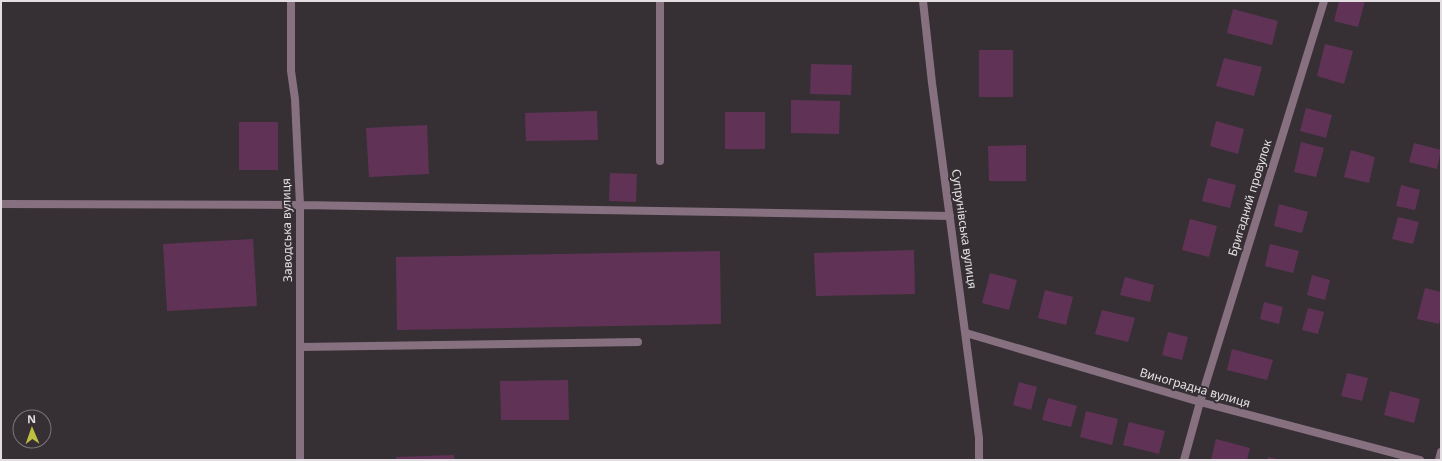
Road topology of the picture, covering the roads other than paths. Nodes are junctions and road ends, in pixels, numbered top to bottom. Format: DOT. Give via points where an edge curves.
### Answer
graph roads {
  1 [pos="291,1"];
  2 [pos="660,1"];
  3 [pos="923,1"];
  4 [pos="1324,1"];
  5 [pos="660,161"];
  6 [pos="1,204"];
  7 [pos="300,205"];
  8 [pos="950,216"];
  9 [pos="966,333"];
  10 [pos="638,342"];
  11 [pos="300,347"];
  12 [pos="1200,402"];
  13 [pos="1441,452"];
  14 [pos="300,460"];
  15 [pos="979,460"];
  16 [pos="1184,460"];
  17 [pos="1420,460"];
  18 [pos="1439,460"];
  1 -- 7 [label="street, Заводська вулиця" via="291,71 295,99"];
  2 -- 5 [label="street"];
  3 -- 8 [label="street, Супрунівська вулиця"];
  4 -- 12 [label="street, Бригадний провулок"];
  6 -- 7 [label="street"];
  7 -- 8 [label="street"];
  7 -- 11 [label="street, Заводська вулиця"];
  8 -- 9 [label="street, Супрунівська вулиця"];
  9 -- 12 [label="street, Виноградна вулиця"];
  9 -- 15 [label="street, Супрунівська вулиця" via="979,438"];
  10 -- 11 [label="street"];
  11 -- 14 [label="street, Заводська вулиця"];
  12 -- 16 [label="street, Бригадний провулок"];
  12 -- 17 [label="street, Виноградна вулиця"];
  13 -- 18 [label="street"];
}
